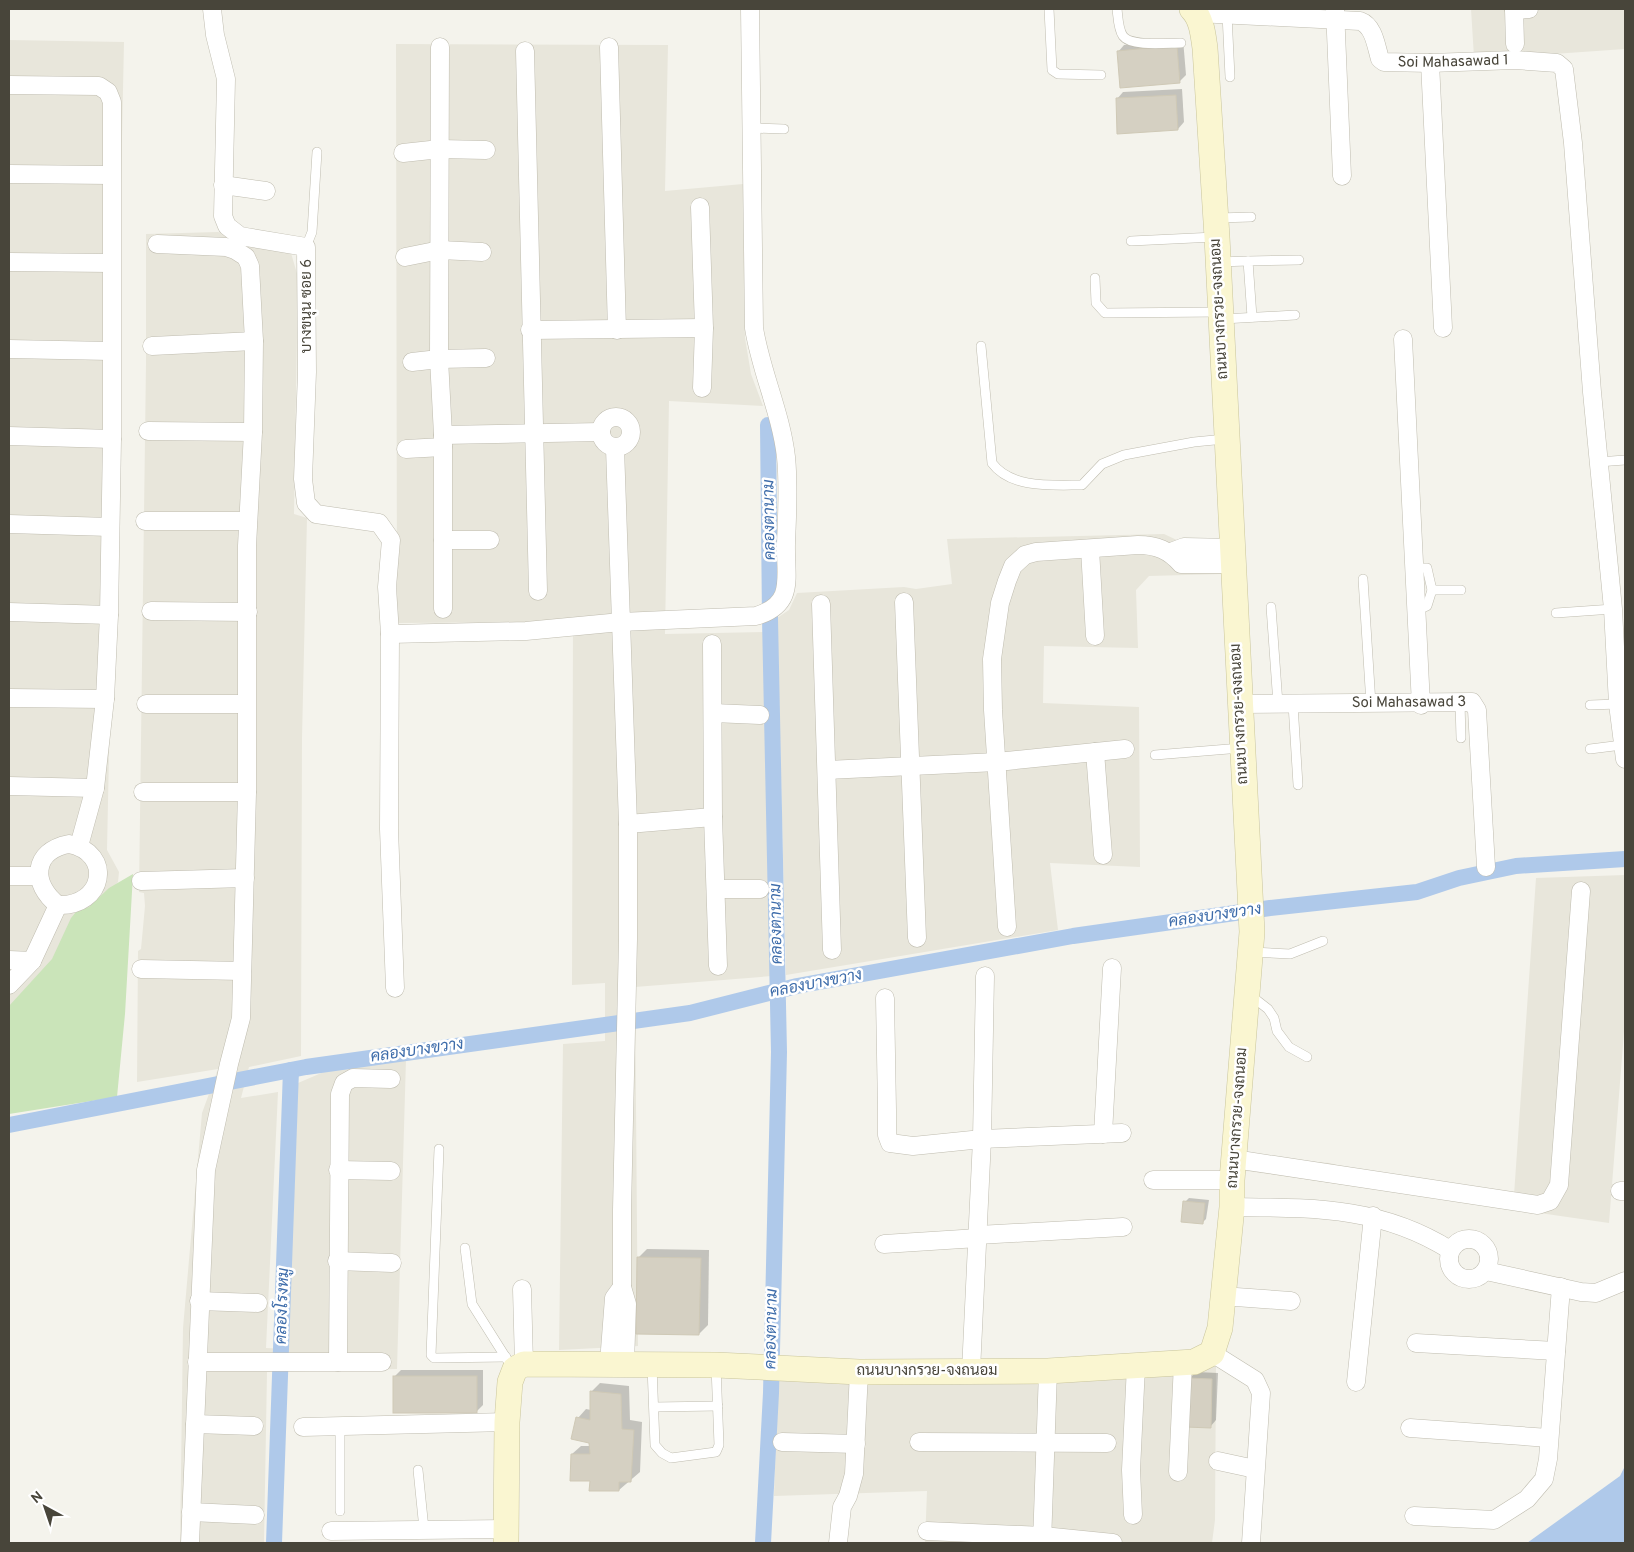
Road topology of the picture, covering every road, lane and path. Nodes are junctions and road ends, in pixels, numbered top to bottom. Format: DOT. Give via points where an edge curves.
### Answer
graph roads {
  1 [pos="212,9"];
  2 [pos="750,9"];
  3 [pos="1049,9"];
  4 [pos="1117,9"];
  5 [pos="1519,9"];
  6 [pos="1195,11"];
  7 [pos="1227,14"];
  8 [pos="1335,14"];
  9 [pos="1181,43"];
  10 [pos="1515,44"];
  11 [pos="440,47"];
  12 [pos="609,47"];
  13 [pos="525,51"];
  14 [pos="1430,63"];
  15 [pos="1101,75"];
  16 [pos="1230,77"];
  17 [pos="9,85"];
  18 [pos="752,128"];
  19 [pos="784,128"];
  20 [pos="440,149"];
  21 [pos="486,150"];
  22 [pos="317,152"];
  23 [pos="403,153"];
  24 [pos="9,174"];
  25 [pos="111,175"];
  26 [pos="1342,176"];
  27 [pos="223,185"];
  28 [pos="266,191"];
  29 [pos="700,207"];
  30 [pos="1251,217"];
  31 [pos="1216,228"];
  32 [pos="1131,241"];
  33 [pos="157,244"];
  34 [pos="306,248"];
  35 [pos="440,250"];
  36 [pos="482,252"];
  37 [pos="405,258"];
  38 [pos="1299,260"];
  39 [pos="1248,261"];
  40 [pos="9,262"];
  41 [pos="1218,262"];
  42 [pos="111,264"];
  43 [pos="1095,278"];
  44 [pos="1295,315"];
  45 [pos="1220,316"];
  46 [pos="1252,317"];
  47 [pos="704,328"];
  48 [pos="1443,328"];
  49 [pos="530,330"];
  50 [pos="617,330"];
  51 [pos="1403,339"];
  52 [pos="254,341"];
  53 [pos="152,346"];
  54 [pos="982,346"];
  55 [pos="9,349"];
  56 [pos="110,351"];
  57 [pos="486,358"];
  58 [pos="439,359"];
  59 [pos="412,362"];
  60 [pos="702,388"];
  61 [pos="148,431"];
  62 [pos="253,432"];
  63 [pos="535,432"];
  64 [pos="601,432"];
  65 [pos="9,436"];
  66 [pos="1226,439"];
  67 [pos="112,440"];
  68 [pos="443,441"];
  69 [pos="615,448"];
  70 [pos="406,449"];
  71 [pos="1625,460"];
  72 [pos="1598,462"];
  73 [pos="145,521"];
  74 [pos="248,521"];
  75 [pos="9,524"];
  76 [pos="110,527"];
  77 [pos="443,540"];
  78 [pos="490,540"];
  79 [pos="1090,550"];
  80 [pos="1232,556"];
  81 [pos="1414,568"];
  82 [pos="1363,579"];
  83 [pos="1618,589"];
  84 [pos="1432,590"];
  85 [pos="1462,590"];
  86 [pos="538,592"];
  87 [pos="904,602"];
  88 [pos="821,604"];
  89 [pos="1271,607"];
  90 [pos="443,609"];
  91 [pos="1613,609"];
  92 [pos="1416,610"];
  93 [pos="151,611"];
  94 [pos="9,612"];
  95 [pos="248,612"];
  96 [pos="1556,613"];
  97 [pos="108,615"];
  98 [pos="621,622"];
  99 [pos="390,634"];
  100 [pos="1095,636"];
  101 [pos="712,644"];
  102 [pos="9,698"];
  103 [pos="104,699"];
  104 [pos="1460,703"];
  105 [pos="146,704"];
  106 [pos="246,704"];
  107 [pos="1239,704"];
  108 [pos="1285,704"];
  109 [pos="1371,704"];
  110 [pos="1421,704"];
  111 [pos="1618,704"];
  112 [pos="1590,705"];
  113 [pos="713,713"];
  114 [pos="760,715"];
  115 [pos="1461,738"];
  116 [pos="1242,748"];
  117 [pos="1126,749"];
  118 [pos="1590,749"];
  119 [pos="1095,752"];
  120 [pos="1624,752"];
  121 [pos="1155,755"];
  122 [pos="997,762"];
  123 [pos="909,766"];
  124 [pos="827,770"];
  125 [pos="1298,785"];
  126 [pos="9,786"];
  127 [pos="95,788"];
  128 [pos="143,792"];
  129 [pos="247,792"];
  130 [pos="713,817"];
  131 [pos="628,824"];
  132 [pos="79,846"];
  133 [pos="1103,855"];
  134 [pos="1486,867"];
  135 [pos="9,876"];
  136 [pos="38,876"];
  137 [pos="245,878"];
  138 [pos="141,881"];
  139 [pos="716,889"];
  140 [pos="760,889"];
  141 [pos="1581,891"];
  142 [pos="58,905"];
  143 [pos="1007,927"];
  144 [pos="917,938"];
  145 [pos="1323,941"];
  146 [pos="1251,946"];
  147 [pos="832,950"];
  148 [pos="9,960"];
  149 [pos="32,961"];
  150 [pos="718,966"];
  151 [pos="1112,968"];
  152 [pos="141,969"];
  153 [pos="242,971"];
  154 [pos="985,976"];
  155 [pos="9,985"];
  156 [pos="395,988"];
  157 [pos="1248,994"];
  158 [pos="886,998"];
  159 [pos="1307,1057"];
  160 [pos="392,1080"];
  161 [pos="1122,1133"];
  162 [pos="1103,1134"];
  163 [pos="982,1139"];
  164 [pos="439,1149"];
  165 [pos="1233,1169"];
  166 [pos="338,1170"];
  167 [pos="391,1171"];
  168 [pos="1153,1180"];
  169 [pos="1232,1207"];
  170 [pos="1373,1216"];
  171 [pos="1123,1227"];
  172 [pos="978,1236"];
  173 [pos="884,1244"];
  174 [pos="465,1248"];
  175 [pos="1450,1250"];
  176 [pos="337,1261"];
  177 [pos="392,1263"];
  178 [pos="1486,1271"];
  179 [pos="1625,1281"];
  180 [pos="1562,1287"];
  181 [pos="522,1289"];
  182 [pos="1222,1296"];
  183 [pos="199,1301"];
  184 [pos="1290,1301"];
  185 [pos="258,1303"];
  186 [pos="1416,1343"];
  187 [pos="1556,1351"];
  188 [pos="1212,1353"];
  189 [pos="197,1362"];
  190 [pos="338,1362"];
  191 [pos="382,1362"];
  192 [pos="515,1363"];
  193 [pos="617,1363"];
  194 [pos="1183,1363"];
  195 [pos="652,1364"];
  196 [pos="716,1365"];
  197 [pos="1136,1366"];
  198 [pos="971,1371"];
  199 [pos="1048,1371"];
  200 [pos="859,1372"];
  201 [pos="1356,1382"];
  202 [pos="718,1406"];
  203 [pos="654,1407"];
  204 [pos="507,1422"];
  205 [pos="194,1424"];
  206 [pos="254,1426"];
  207 [pos="340,1426"];
  208 [pos="303,1427"];
  209 [pos="1410,1428"];
  210 [pos="1549,1438"];
  211 [pos="782,1442"];
  212 [pos="919,1442"];
  213 [pos="1046,1442"];
  214 [pos="1107,1443"];
  215 [pos="856,1444"];
  216 [pos="1218,1460"];
  217 [pos="418,1470"];
  218 [pos="1255,1470"];
  219 [pos="1178,1472"];
  220 [pos="191,1512"];
  221 [pos="340,1512"];
  222 [pos="255,1515"];
  223 [pos="1133,1515"];
  224 [pos="1414,1516"];
  225 [pos="424,1529"];
  226 [pos="331,1531"];
  227 [pos="927,1531"];
  228 [pos="506,1536"];
  229 [pos="1042,1540"];
  230 [pos="190,1543"];
  231 [pos="838,1543"];
  232 [pos="1113,1543"];
  233 [pos="1251,1543"];
  1 -- 27 [label="street, บางขนุน ซอย 6" via="226,79"];
  2 -- 18 [label="street"];
  3 -- 15 [label="lane" via="1052,70 1058,74"];
  4 -- 9 [label="lane" via="1121,31 1128,40"];
  5 -- 10 [label="street"];
  6 -- 7 [label="street, Soi Mahasawad 1"];
  6 -- 31 [label="street, ถนนบางกรวย-จงถนอม" via="1205,48"];
  7 -- 8 [label="street, Soi Mahasawad 1"];
  7 -- 16 [label="lane"];
  8 -- 14 [label="street, Soi Mahasawad 1" via="1365,23 1384,62"];
  8 -- 26 [label="street"];
  11 -- 20 [label="street"];
  12 -- 50 [label="street"];
  13 -- 49 [label="street"];
  14 -- 48 [label="street"];
  14 -- 72 [label="street, Soi Mahasawad 1" via="1515,60 1557,63 1564,69"];
  17 -- 25 [label="street" via="99,86 108,92 112,102"];
  18 -- 19 [label="lane"];
  18 -- 98 [label="street" via="754,328 786,456 786,591 771,611 756,616"];
  20 -- 21 [label="street"];
  20 -- 23 [label="street"];
  20 -- 35 [label="street"];
  22 -- 34 [label="lane" via="312,232"];
  24 -- 25 [label="street"];
  25 -- 42 [label="street"];
  27 -- 28 [label="street"];
  27 -- 34 [label="street, บางขนุน ซอย 6" via="223,216 231,230 240,236"];
  29 -- 47 [label="street"];
  30 -- 31 [label="lane"];
  31 -- 32 [label="lane"];
  31 -- 41 [label="street, ถนนบางกรวย-จงถนอม"];
  33 -- 52 [label="street" via="226,247 246,257 252,275"];
  34 -- 99 [label="street, บางขนุน ซอย 6" via="307,372 303,479 306,504 316,514 379,523 387,533 391,540 387,587"];
  35 -- 36 [label="street"];
  35 -- 37 [label="street"];
  35 -- 58 [label="street"];
  38 -- 39 [label="lane"];
  39 -- 41 [label="lane"];
  39 -- 46 [label="lane"];
  40 -- 42 [label="street"];
  41 -- 45 [label="street, ถนนบางกรวย-จงถนอม"];
  42 -- 56 [label="street"];
  43 -- 45 [label="lane" via="1096,303 1105,313"];
  44 -- 46 [label="lane"];
  45 -- 46 [label="lane"];
  45 -- 66 [label="street, ถนนบางกรวย-จงถนอม"];
  47 -- 50 [label="street"];
  47 -- 60 [label="street"];
  49 -- 50 [label="street"];
  49 -- 63 [label="street"];
  51 -- 81 [label="street"];
  52 -- 53 [label="street"];
  52 -- 62 [label="street"];
  54 -- 66 [label="lane" via="992,463 999,472 1008,476 1037,485 1082,485 1102,464 1124,455"];
  55 -- 56 [label="street"];
  56 -- 67 [label="street"];
  57 -- 58 [label="street"];
  58 -- 59 [label="street"];
  58 -- 68 [label="street"];
  61 -- 62 [label="street"];
  62 -- 74 [label="street"];
  63 -- 64 [label="street"];
  63 -- 68 [label="street"];
  63 -- 86 [label="street"];
  64 -- 69 [label="street" via="605,443"];
  64 -- 69 [label="street" via="602,426 611,418 622,418 627,422 630,438"];
  65 -- 67 [label="street"];
  66 -- 80 [label="street, ถนนบางกรวย-จงถนอม"];
  67 -- 76 [label="street"];
  68 -- 70 [label="street"];
  68 -- 77 [label="street"];
  69 -- 98 [label="street"];
  71 -- 72 [label="lane"];
  72 -- 83 [label="street"];
  73 -- 74 [label="street"];
  74 -- 95 [label="street"];
  75 -- 76 [label="street"];
  76 -- 97 [label="street"];
  77 -- 78 [label="street"];
  77 -- 90 [label="street"];
  79 -- 80 [label="street" via="1149,545 1171,552 1181,564"];
  79 -- 100 [label="street"];
  79 -- 122 [label="street" via="1036,552 1024,555 1013,566 1000,602 992,659"];
  80 -- 107 [label="street, ถนนบางกรวย-จงถนอม"];
  81 -- 84 [label="lane" via="1427,568"];
  81 -- 92 [label="street"];
  82 -- 109 [label="lane"];
  83 -- 91 [label="street"];
  84 -- 85 [label="lane"];
  84 -- 92 [label="lane" via="1427,606"];
  87 -- 123 [label="street"];
  88 -- 124 [label="street"];
  89 -- 108 [label="lane"];
  91 -- 96 [label="lane"];
  91 -- 111 [label="street"];
  92 -- 110 [label="street"];
  93 -- 95 [label="street"];
  94 -- 97 [label="street"];
  95 -- 106 [label="street"];
  97 -- 103 [label="street"];
  98 -- 99 [label="street" via="526,631"];
  98 -- 131 [label="street"];
  99 -- 156 [label="street, บางขนุน ซอย 6" via="390,894"];
  101 -- 113 [label="street"];
  102 -- 103 [label="street"];
  103 -- 127 [label="street"];
  104 -- 110 [label="street, Soi Mahasawad 3"];
  104 -- 115 [label="lane"];
  104 -- 134 [label="street, Soi Mahasawad 3" via="1472,702 1478,710"];
  105 -- 106 [label="street"];
  106 -- 129 [label="street"];
  107 -- 108 [label="street, Soi Mahasawad 3"];
  107 -- 116 [label="street, ถนนบางกรวย-จงถนอม"];
  108 -- 109 [label="street, Soi Mahasawad 3"];
  108 -- 125 [label="lane"];
  109 -- 110 [label="street, Soi Mahasawad 3"];
  111 -- 112 [label="lane"];
  111 -- 120 [label="street"];
  113 -- 114 [label="street"];
  113 -- 130 [label="street"];
  116 -- 121 [label="lane"];
  116 -- 146 [label="street, ถนนบางกรวย-จงถนอม"];
  117 -- 119 [label="street"];
  118 -- 120 [label="lane"];
  119 -- 122 [label="street"];
  119 -- 133 [label="street"];
  122 -- 123 [label="street"];
  122 -- 143 [label="street"];
  123 -- 124 [label="street"];
  123 -- 144 [label="street"];
  124 -- 147 [label="street"];
  126 -- 127 [label="street"];
  127 -- 132 [label="street"];
  128 -- 129 [label="street"];
  129 -- 137 [label="street"];
  130 -- 131 [label="street"];
  130 -- 139 [label="street"];
  131 -- 193 [label="street" via="622,1287 614,1298"];
  132 -- 136 [label="street" via="58,846 49,852 42,860"];
  132 -- 142 [label="street" via="93,857 97,865 94,890 72,906"];
  135 -- 136 [label="street"];
  136 -- 142 [label="street" via="42,889"];
  137 -- 138 [label="street"];
  137 -- 153 [label="street"];
  139 -- 140 [label="street"];
  139 -- 150 [label="street"];
  141 -- 165 [label="street" via="1560,1185 1550,1201 1538,1206"];
  142 -- 149 [label="street"];
  145 -- 146 [label="lane" via="1290,954"];
  146 -- 157 [label="street, ถนนบางกรวย-จงถนอม"];
  148 -- 149 [label="street"];
  149 -- 155 [label="street"];
  151 -- 162 [label="street"];
  152 -- 153 [label="street"];
  153 -- 183 [label="street" via="241,1018 206,1170"];
  154 -- 163 [label="street"];
  157 -- 159 [label="lane" via="1268,1009 1277,1031 1289,1047"];
  157 -- 165 [label="street, ถนนบางกรวย-จงถนอม"];
  158 -- 163 [label="street" via="886,1110 890,1143 913,1146"];
  160 -- 166 [label="street" via="353,1078 344,1083 340,1094"];
  161 -- 162 [label="street"];
  162 -- 163 [label="street"];
  163 -- 172 [label="street"];
  164 -- 192 [label="lane" via="432,1355 434,1358"];
  165 -- 168 [label="street"];
  165 -- 169 [label="street, ถนนบางกรวย-จงถนอม"];
  166 -- 167 [label="street"];
  166 -- 176 [label="street"];
  169 -- 170 [label="street" via="1308,1209"];
  169 -- 182 [label="street, ถนนบางกรวย-จงถนอม"];
  170 -- 175 [label="street" via="1427,1236"];
  170 -- 201 [label="street"];
  171 -- 172 [label="street"];
  172 -- 173 [label="street"];
  172 -- 198 [label="street"];
  174 -- 192 [label="lane" via="472,1304"];
  175 -- 178 [label="street" via="1449,1264 1456,1275 1469,1279"];
  175 -- 178 [label="street" via="1466,1238 1480,1241 1488,1252"];
  176 -- 177 [label="street"];
  176 -- 190 [label="street"];
  178 -- 180 [label="street"];
  179 -- 180 [label="street" via="1596,1293"];
  180 -- 187 [label="street"];
  181 -- 192 [label="street"];
  182 -- 184 [label="street"];
  182 -- 188 [label="street, ถนนบางกรวย-จงถนอม" via="1220,1328"];
  183 -- 185 [label="street"];
  183 -- 189 [label="street"];
  186 -- 187 [label="street"];
  187 -- 210 [label="street"];
  188 -- 194 [label="street, ถนนบางกรวย-จงถนอม" via="1194,1362"];
  188 -- 218 [label="street" via="1255,1380 1261,1393"];
  189 -- 190 [label="street"];
  189 -- 205 [label="street"];
  190 -- 191 [label="street"];
  192 -- 193 [label="street, ถนนบางกรวย-จงถนอม"];
  192 -- 204 [label="street"];
  193 -- 195 [label="street, ถนนบางกรวย-จงถนอม"];
  194 -- 197 [label="street, ถนนบางกรวย-จงถนอม"];
  194 -- 219 [label="street"];
  195 -- 196 [label="street, ถนนบางกรวย-จงถนอม"];
  195 -- 203 [label="lane"];
  196 -- 200 [label="street, ถนนบางกรวย-จงถนอม"];
  196 -- 202 [label="lane"];
  197 -- 199 [label="street, ถนนบางกรวย-จงถนอม"];
  197 -- 223 [label="street" via="1131,1470"];
  198 -- 199 [label="street, ถนนบางกรวย-จงถนอม"];
  198 -- 200 [label="street, ถนนบางกรวย-จงถนอม"];
  199 -- 213 [label="street"];
  200 -- 215 [label="street"];
  202 -- 203 [label="lane"];
  202 -- 203 [label="lane" via="719,1445 716,1452 671,1458 655,1445"];
  204 -- 207 [label="street"];
  204 -- 228 [label="street"];
  205 -- 206 [label="street"];
  205 -- 220 [label="street"];
  207 -- 208 [label="street"];
  207 -- 221 [label="lane"];
  209 -- 210 [label="street"];
  210 -- 224 [label="street" via="1544,1479 1527,1499 1511,1511 1494,1520"];
  211 -- 215 [label="street"];
  212 -- 213 [label="street"];
  213 -- 214 [label="street"];
  213 -- 229 [label="street"];
  215 -- 231 [label="street" via="852,1485 842,1507"];
  216 -- 218 [label="street"];
  217 -- 225 [label="lane"];
  218 -- 233 [label="street"];
  220 -- 222 [label="street"];
  220 -- 230 [label="street"];
  225 -- 226 [label="street"];
  225 -- 228 [label="street"];
  227 -- 229 [label="street"];
  229 -- 232 [label="street"];
}
